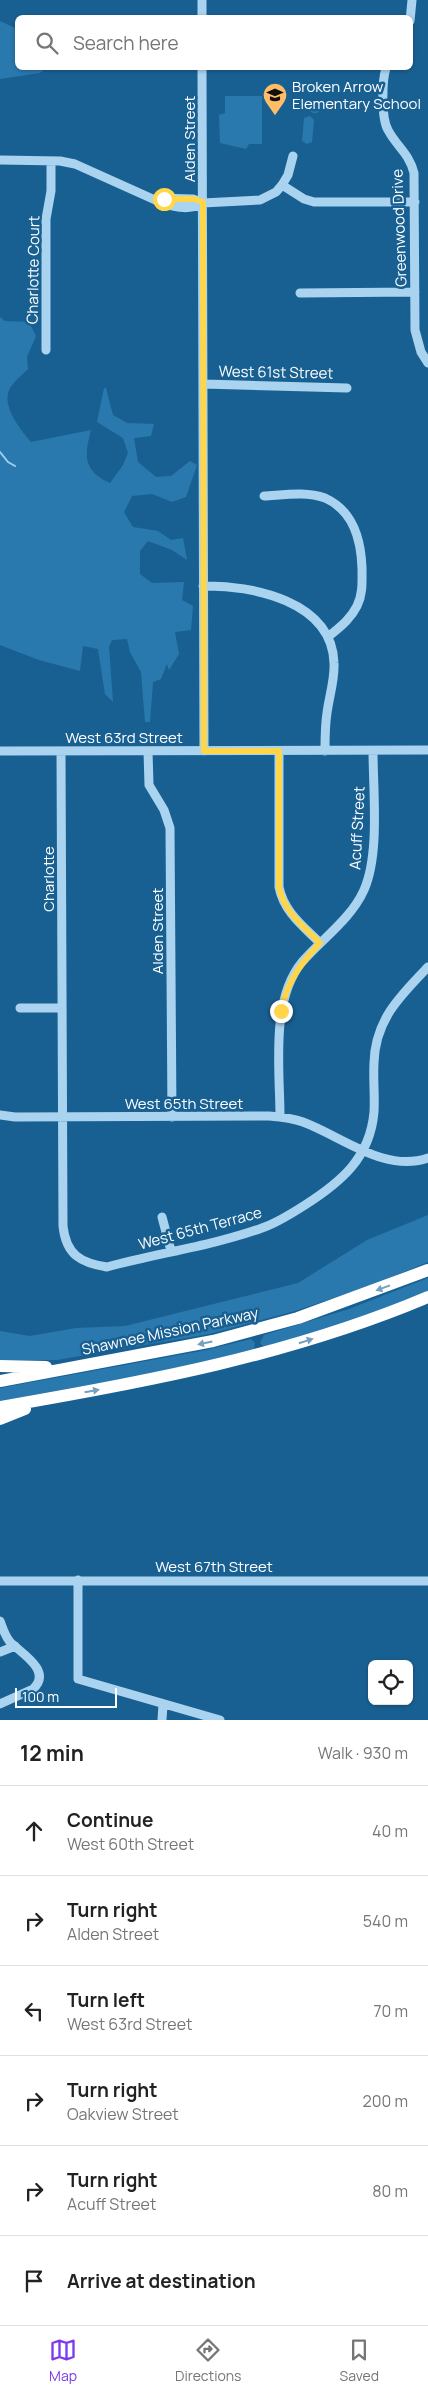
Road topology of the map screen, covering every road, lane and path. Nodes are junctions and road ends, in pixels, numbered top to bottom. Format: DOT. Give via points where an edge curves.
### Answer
graph roads {
  1 [pos="202,0"];
  2 [pos="412,0"];
  3 [pos="202,15"];
  4 [pos="410,15"];
  5 [pos="202,70"];
  6 [pos="386,70"];
  7 [pos="293,156"];
  8 [pos="0,160"];
  9 [pos="51,161"];
  10 [pos="282,185"];
  11 [pos="203,202"];
  12 [pos="415,202"];
  13 [pos="415,292"];
  14 [pos="300,293"];
  15 [pos="46,350"];
  16 [pos="428,363"];
  17 [pos="204,384"];
  18 [pos="346,388"];
  19 [pos="264,496"];
  20 [pos="203,586"];
  21 [pos="328,636"];
  22 [pos="428,750"];
  23 [pos="0,751"];
  24 [pos="61,751"];
  25 [pos="148,751"];
  26 [pos="204,751"];
  27 [pos="279,751"];
  28 [pos="325,751"];
  29 [pos="372,751"];
  30 [pos="320,943"];
  31 [pos="426,972"];
  32 [pos="20,1008"];
  33 [pos="62,1008"];
  34 [pos="0,1115"];
  35 [pos="172,1116"];
  36 [pos="63,1117"];
  37 [pos="280,1117"];
  38 [pos="363,1149"];
  39 [pos="428,1158"];
  40 [pos="162,1217"];
  41 [pos="171,1251"];
  42 [pos="72,1252"];
  43 [pos="428,1270"];
  44 [pos="428,1297"];
  45 [pos="0,1366"];
  46 [pos="74,1368"];
  47 [pos="0,1381"];
  48 [pos="48,1399"];
  49 [pos="0,1408"];
  50 [pos="0,1419"];
  51 [pos="78,1580"];
  52 [pos="428,1581"];
  53 [pos="0,1582"];
  54 [pos="0,1621"];
  55 [pos="14,1646"];
  56 [pos="0,1652"];
  57 [pos="0,1704"];
  58 [pos="162,1704"];
  59 [pos="162,1720"];
  60 [pos="220,1720"];
  1 -- 3 [label="street"];
  2 -- 4 [label="street"];
  5 -- 11 [label="street, Alden Street"];
  6 -- 12 [label="street, Greenwood Drive" via="384,116 387,129 411,162"];
  7 -- 10 [label="street"];
  8 -- 9 [label="street"];
  9 -- 11 [label="street" via="75,164 147,196"];
  9 -- 15 [label="street, Charlotte Court" via="51,191 46,219"];
  10 -- 11 [label="street" via="260,200"];
  10 -- 12 [label="street" via="314,202"];
  11 -- 17 [label="street, Alden Street"];
  12 -- 13 [label="street, Greenwood Drive"];
  13 -- 14 [label="street"];
  13 -- 16 [label="street, Greenwood Drive" via="417,342"];
  17 -- 18 [label="street, West 61st Street"];
  17 -- 20 [label="street, Alden Street"];
  19 -- 21 [label="street" via="300,494 326,499 354,525 361,548 360,598 350,617"];
  20 -- 21 [label="street" via="261,591 306,612"];
  20 -- 26 [label="street, Alden Street"];
  21 -- 28 [label="street" via="334,662 325,723"];
  22 -- 29 [label="street, West 63rd Street"];
  23 -- 24 [label="street, West 63rd Street"];
  24 -- 25 [label="street, West 63rd Street"];
  24 -- 33 [label="street, Charlotte"];
  25 -- 26 [label="street, West 63rd Street"];
  25 -- 35 [label="street, Alden Street" via="149,785 164,810 170,828"];
  26 -- 27 [label="street, West 63rd Street"];
  27 -- 28 [label="street, West 63rd Street"];
  27 -- 30 [label="street" via="281,897 292,914"];
  28 -- 29 [label="street, West 63rd Street"];
  29 -- 30 [label="street, Acuff Street" via="373,845 369,875 353,909"];
  30 -- 37 [label="street, Acuff Street" via="299,966 284,996 280,1029"];
  31 -- 38 [label="street" via="397,998 383,1021 375,1051 372,1125"];
  32 -- 33 [label="street"];
  33 -- 36 [label="street, Charlotte"];
  34 -- 36 [label="street, West 65th Street"];
  35 -- 36 [label="street, West 65th Street"];
  35 -- 37 [label="street, West 65th Street"];
  36 -- 42 [label="street, Charlotte" via="63,1226"];
  37 -- 38 [label="street, West 65th Street" via="301,1122"];
  38 -- 39 [label="street" via="392,1161"];
  38 -- 41 [label="street, West 65th Terrace" via="339,1182 277,1222"];
  40 -- 41 [label="street"];
  41 -- 42 [label="street, West 65th Terrace" via="107,1267 91,1264"];
  43 -- 46 [label="highway, Shawnee Mission Parkway, one-way" via="343,1303 252,1331 165,1352"];
  48 -- 44 [label="highway, one-way" via="198,1370 295,1345 383,1316"];
  45 -- 46 [label="highway"];
  46 -- 47 [label="highway, Shawnee Mission Parkway"];
  48 -- 49 [label="highway"];
  48 -- 50 [label="highway"];
  51 -- 52 [label="street, West 67th Street"];
  51 -- 53 [label="street, West 67th Street"];
  51 -- 58 [label="street" via="78,1679"];
  54 -- 55 [label="street"];
  55 -- 56 [label="street"];
  55 -- 57 [label="street" via="37,1666 37,1685"];
  58 -- 59 [label="street"];
  58 -- 60 [label="street"];
}
